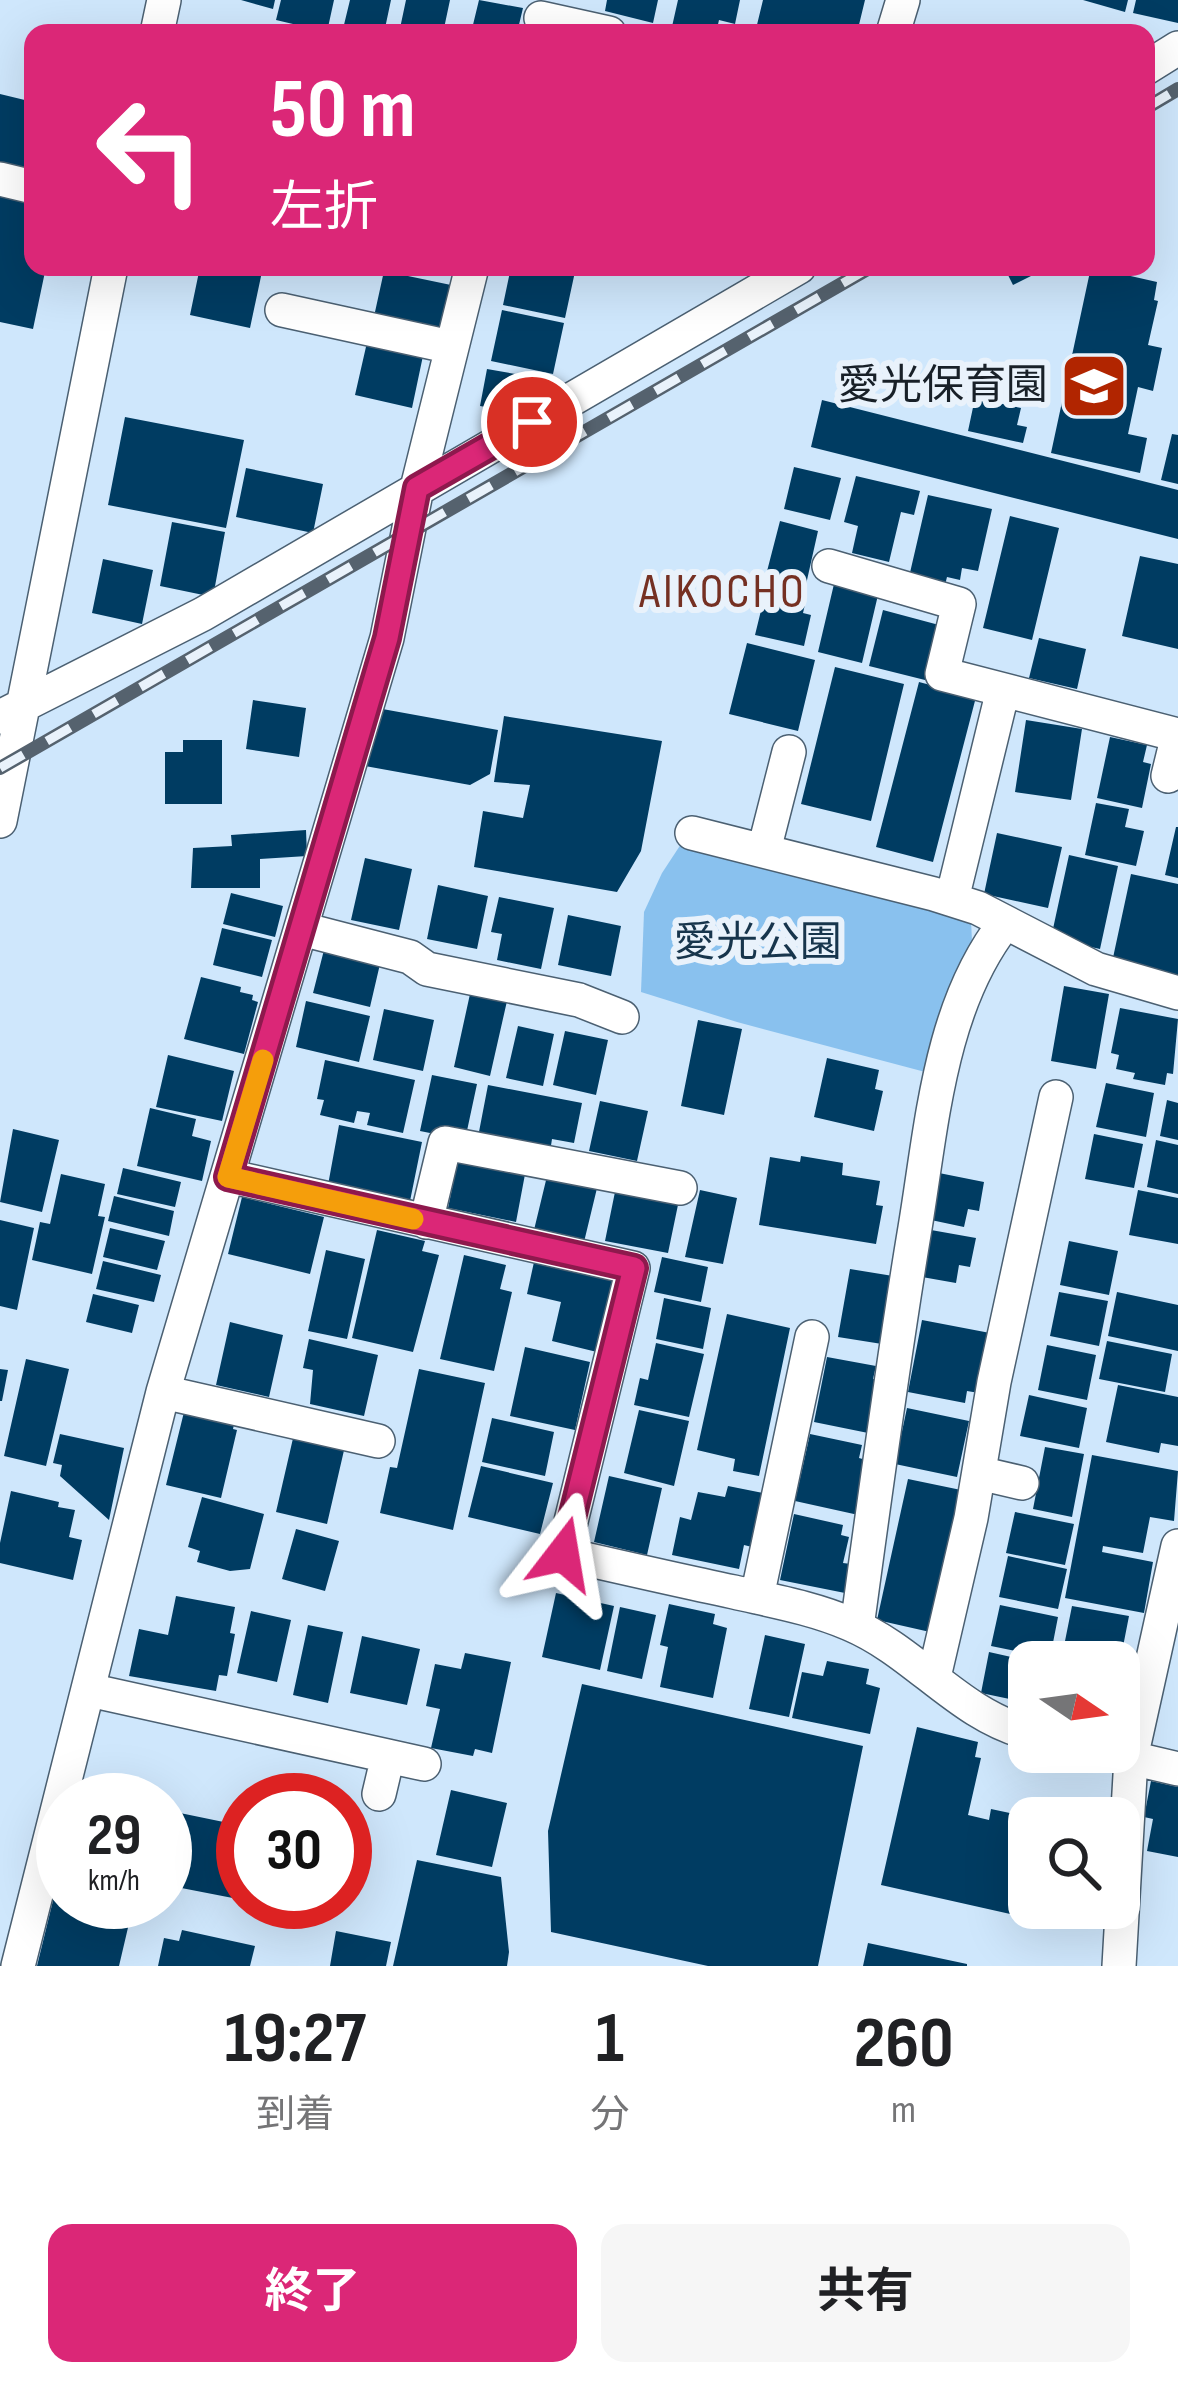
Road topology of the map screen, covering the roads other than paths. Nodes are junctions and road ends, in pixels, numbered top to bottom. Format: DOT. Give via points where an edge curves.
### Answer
graph roads {
  1 [pos="541,17"];
  2 [pos="571,24"];
  3 [pos="109,276"];
  4 [pos="470,276"];
  5 [pos="783,276"];
  6 [pos="282,310"];
  7 [pos="451,347"];
  8 [pos="417,488"];
  9 [pos="829,566"];
  10 [pos="1004,690"];
  11 [pos="12,710"];
  12 [pos="1178,735"];
  13 [pos="789,752"];
  14 [pos="1168,776"];
  15 [pos="0,821"];
  16 [pos="692,832"];
  17 [pos="764,850"];
  18 [pos="952,899"];
  19 [pos="1005,923"];
  20 [pos="302,929"];
  21 [pos="1178,993"];
  22 [pos="622,1017"];
  23 [pos="1056,1097"];
  24 [pos="228,1177"];
  25 [pos="680,1188"];
  26 [pos="426,1222"];
  27 [pos="812,1337"];
  28 [pos="163,1392"];
  29 [pos="378,1442"];
  30 [pos="979,1473"];
  31 [pos="1022,1483"];
  32 [pos="1178,1546"];
  33 [pos="757,1598"];
  34 [pos="857,1628"];
  35 [pos="934,1677"];
  36 [pos="1140,1681"];
  37 [pos="89,1690"];
  38 [pos="1008,1727"];
  39 [pos="388,1756"];
  40 [pos="1140,1760"];
  41 [pos="424,1764"];
  42 [pos="1178,1769"];
  43 [pos="1119,1773"];
  44 [pos="379,1794"];
  45 [pos="18,1966"];
  46 [pos="1119,1966"];
  1 -- 2 [label="street"];
  3 -- 11 [label="street"];
  4 -- 7 [label="street"];
  5 -- 8 [label="street"];
  6 -- 7 [label="street"];
  7 -- 8 [label="street"];
  8 -- 11 [label="street" via="203,614"];
  8 -- 20 [label="street" via="387,638"];
  9 -- 10 [label="street" via="959,604 942,674"];
  10 -- 12 [label="street"];
  10 -- 18 [label="street"];
  11 -- 15 [label="street"];
  12 -- 14 [label="street"];
  13 -- 17 [label="street"];
  16 -- 17 [label="street"];
  17 -- 18 [label="street"];
  18 -- 19 [label="street"];
  19 -- 21 [label="street" via="1096,969"];
  19 -- 34 [label="street" via="971,975 942,1076"];
  20 -- 22 [label="street"];
  20 -- 24 [label="street"];
  23 -- 30 [label="street"];
  24 -- 26 [label="street"];
  24 -- 28 [label="street"];
  25 -- 26 [label="street" via="445,1143"];
  26 -- 33 [label="street" via="634,1268 563,1554"];
  27 -- 33 [label="street"];
  28 -- 29 [label="street"];
  28 -- 37 [label="street"];
  30 -- 31 [label="street"];
  30 -- 35 [label="street"];
  32 -- 36 [label="street"];
  33 -- 34 [label="street"];
  34 -- 35 [label="street"];
  35 -- 38 [label="street" via="973,1712"];
  37 -- 39 [label="street"];
  37 -- 45 [label="street"];
  39 -- 41 [label="street"];
  39 -- 44 [label="street"];
  40 -- 42 [label="street"];
  43 -- 46 [label="street"];
}
